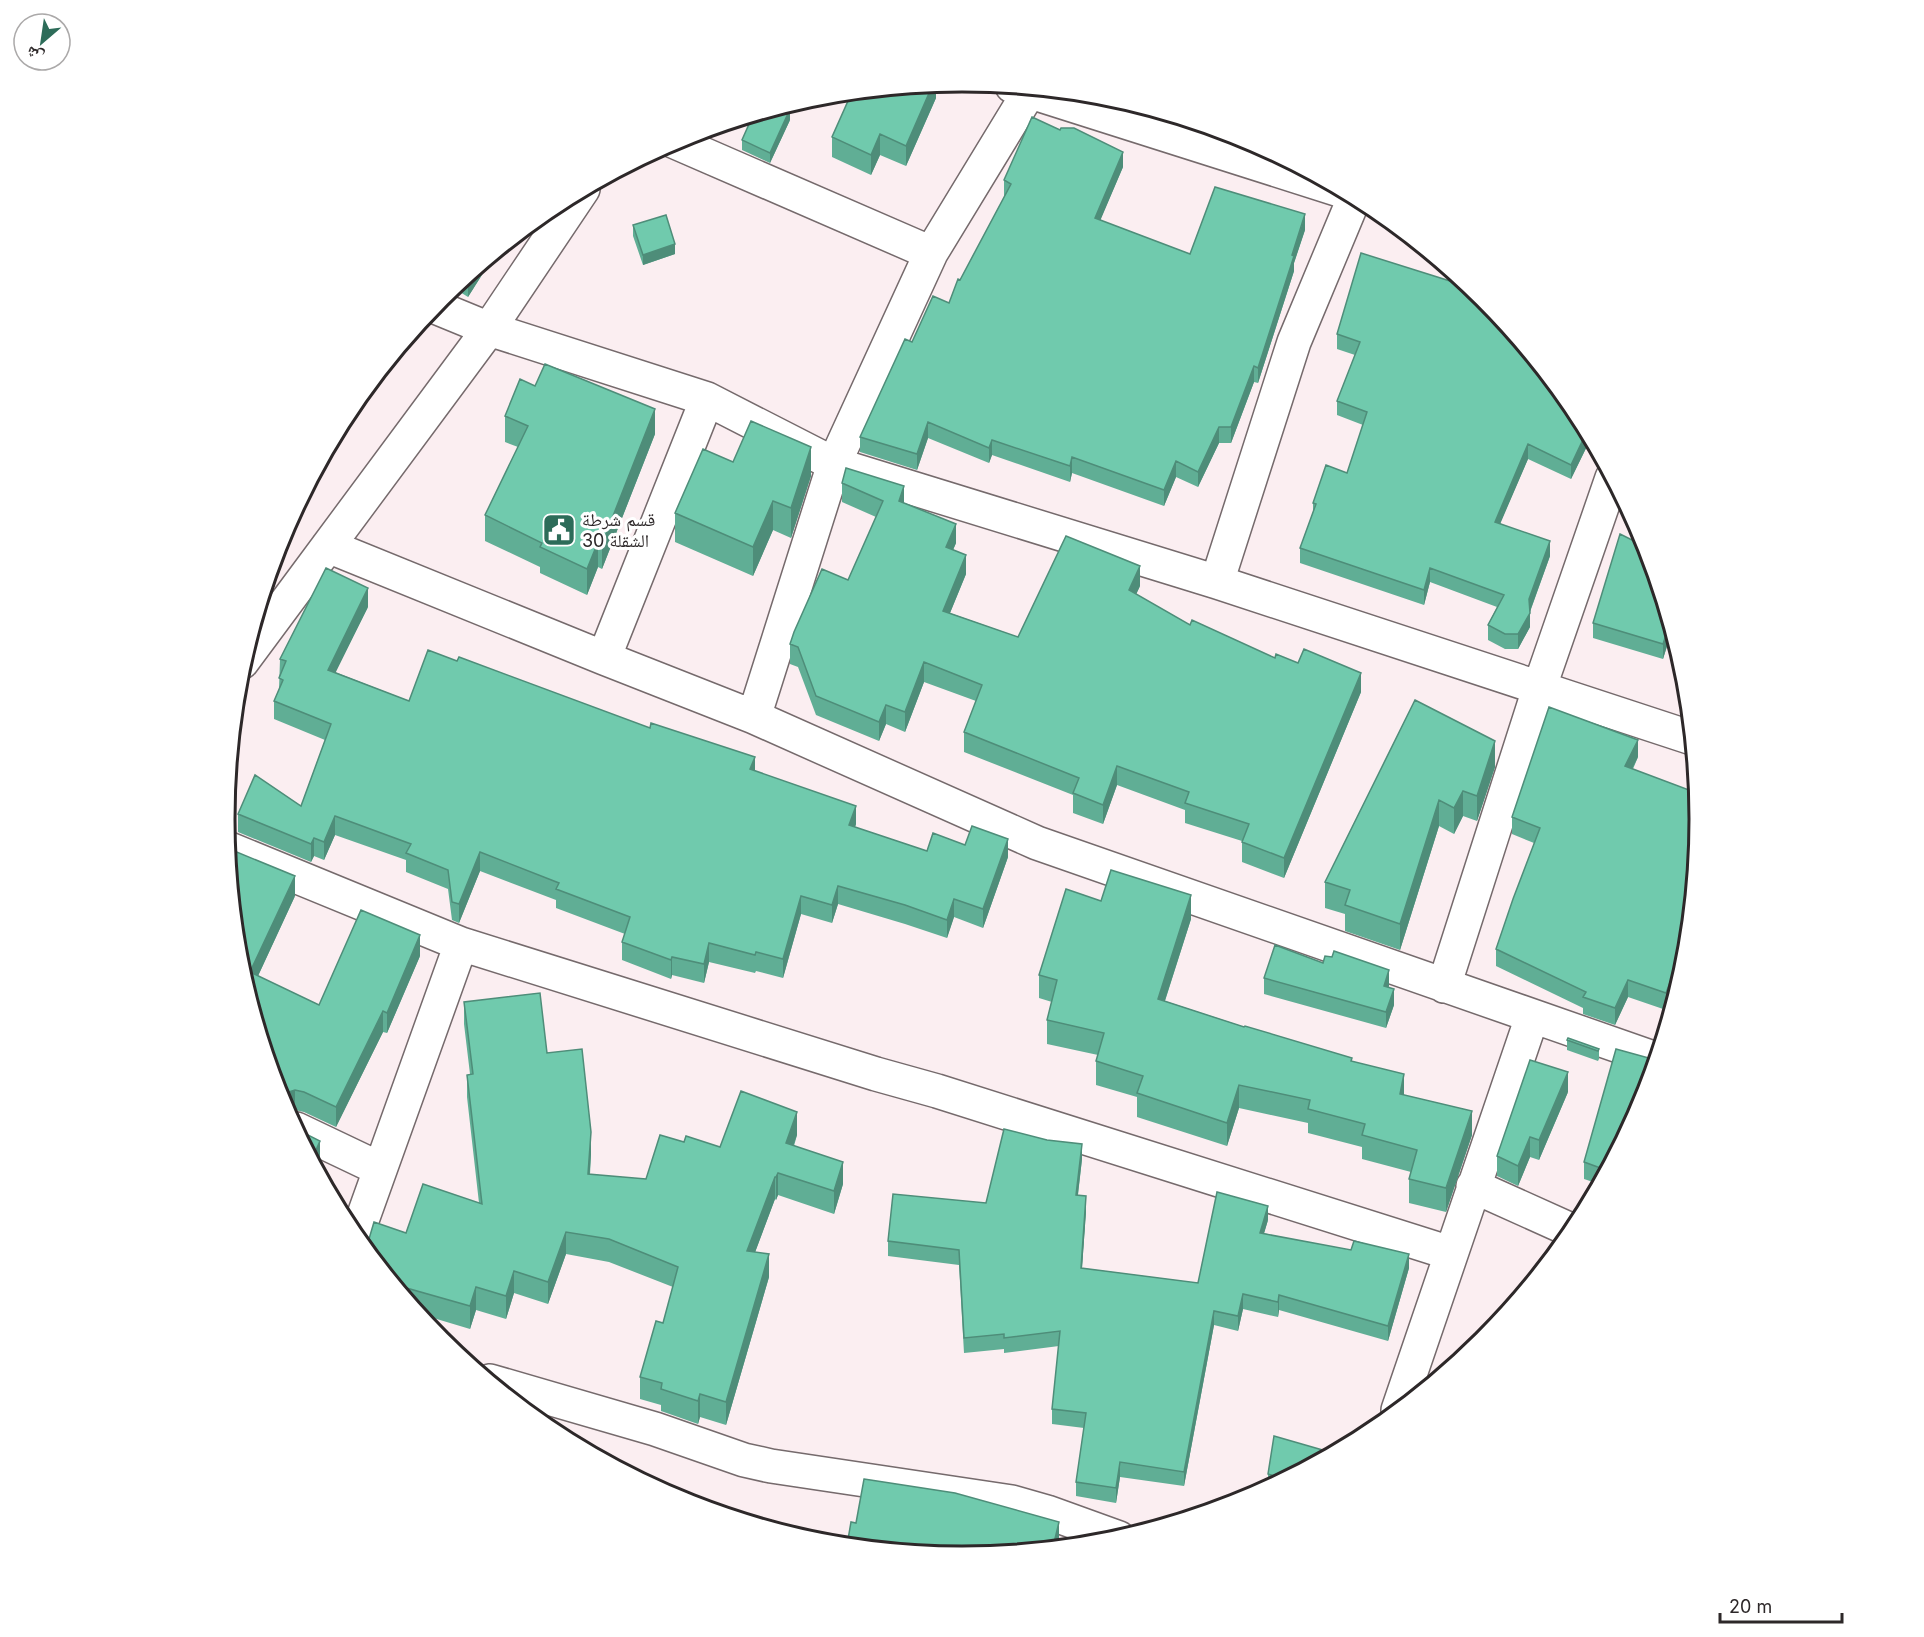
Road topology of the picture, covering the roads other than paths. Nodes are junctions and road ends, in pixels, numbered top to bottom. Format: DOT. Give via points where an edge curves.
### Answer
graph roads {
  1 [pos="1018,94"];
  2 [pos="1046,97"];
  3 [pos="685,146"];
  4 [pos="1312,181"];
  5 [pos="1351,205"];
  6 [pos="572,206"];
  7 [pos="931,253"];
  8 [pos="442,310"];
  9 [pos="489,329"];
  10 [pos="707,399"];
  11 [pos="834,464"];
  12 [pos="1609,487"];
  13 [pos="328,546"];
  14 [pos="1217,582"];
  15 [pos="262,622"];
  16 [pos="604,658"];
  17 [pos="1540,686"];
  18 [pos="754,717"];
  19 [pos="1684,735"];
  20 [pos="236,852"];
  21 [pos="462,944"];
  22 [pos="1444,986"];
  23 [pos="1532,1017"];
  24 [pos="1648,1056"];
  25 [pos="307,1134"];
  26 [pos="380,1169"];
  27 [pos="1473,1186"];
  28 [pos="360,1225"];
  29 [pos="1563,1226"];
  30 [pos="1450,1253"];
  31 [pos="507,1385"];
  32 [pos="1402,1397"];
  33 [pos="1103,1532"];
  1 -- 7 [label="street"];
  2 -- 4 [label="street"];
  3 -- 7 [label="street"];
  5 -- 14 [label="street" via="1294,342"];
  6 -- 9 [label="street"];
  7 -- 11 [label="street"];
  8 -- 9 [label="street"];
  9 -- 10 [label="street"];
  9 -- 13 [label="street"];
  10 -- 11 [label="street"];
  10 -- 16 [label="street"];
  11 -- 14 [label="street"];
  11 -- 18 [label="street"];
  12 -- 17 [label="street"];
  13 -- 15 [label="street"];
  13 -- 16 [label="street"];
  14 -- 17 [label="street"];
  16 -- 18 [label="street"];
  17 -- 19 [label="street"];
  17 -- 22 [label="street"];
  18 -- 22 [label="street" via="1046,846"];
  20 -- 21 [label="street"];
  21 -- 26 [label="street"];
  21 -- 30 [label="street"];
  22 -- 23 [label="street"];
  23 -- 24 [label="street"];
  23 -- 27 [label="street"];
  25 -- 26 [label="street"];
  26 -- 28 [label="street"];
  27 -- 29 [label="street"];
  27 -- 30 [label="street"];
  30 -- 32 [label="street"];
  31 -- 33 [label="street" via="744,1460 1012,1502"];
}
